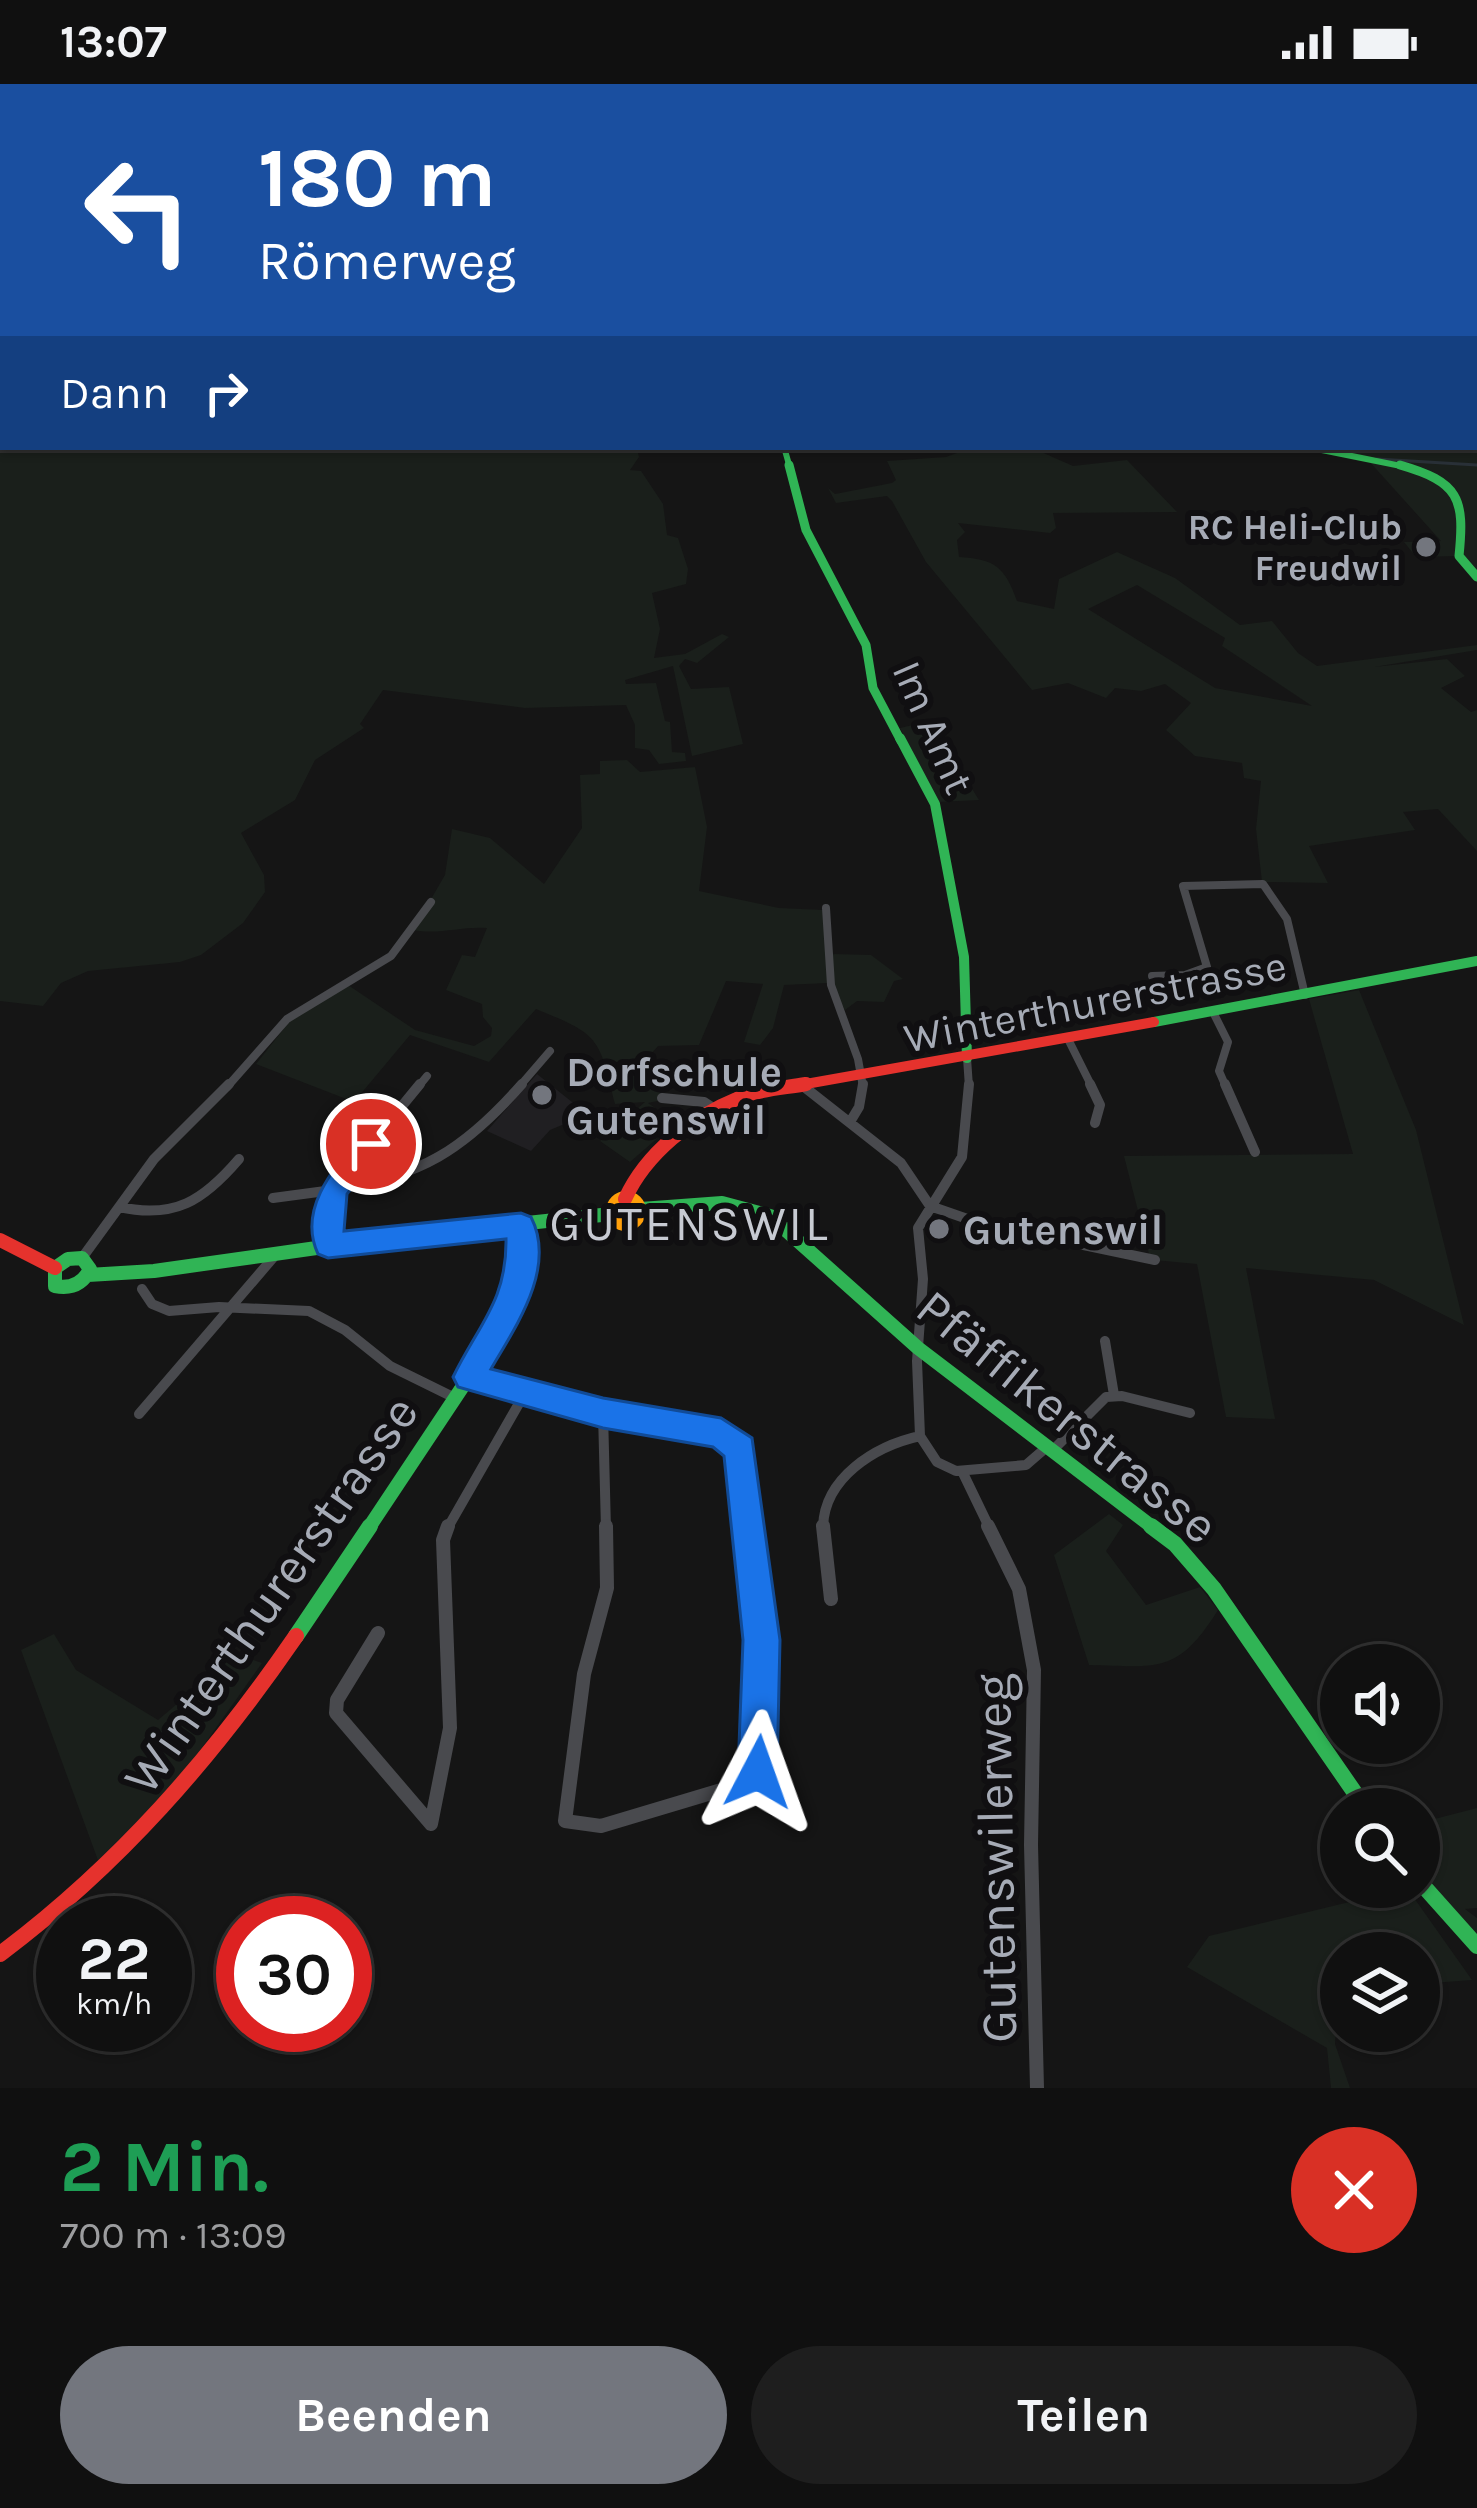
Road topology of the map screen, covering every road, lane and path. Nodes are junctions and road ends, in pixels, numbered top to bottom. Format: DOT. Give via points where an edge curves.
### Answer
graph roads {
  1 [pos="785,450"];
  2 [pos="1321,450"];
  3 [pos="1477,577"];
  4 [pos="431,902"];
  5 [pos="826,908"];
  6 [pos="1477,961"];
  7 [pos="1152,976"];
  8 [pos="1306,995"];
  9 [pos="1213,1012"];
  10 [pos="1068,1039"];
  11 [pos="550,1051"];
  12 [pos="967,1058"];
  13 [pos="427,1076"];
  14 [pos="862,1081"];
  15 [pos="807,1090"];
  16 [pos="662,1098"];
  17 [pos="713,1108"];
  18 [pos="850,1122"];
  19 [pos="1095,1124"];
  20 [pos="1255,1152"];
  21 [pos="239,1159"];
  22 [pos="333,1190"];
  23 [pos="273,1198"];
  24 [pos="625,1199"];
  25 [pos="930,1205"];
  26 [pos="118,1207"];
  27 [pos="641,1209"];
  28 [pos="611,1214"];
  29 [pos="521,1225"];
  30 [pos="0,1240"];
  31 [pos="328,1246"];
  32 [pos="278,1252"];
  33 [pos="82,1258"];
  34 [pos="1155,1260"];
  35 [pos="55,1268"];
  36 [pos="88,1275"];
  37 [pos="142,1289"];
  38 [pos="231,1310"];
  39 [pos="1105,1341"];
  40 [pos="918,1348"];
  41 [pos="470,1377"];
  42 [pos="525,1393"];
  43 [pos="1114,1395"];
  44 [pos="455,1398"];
  45 [pos="603,1413"];
  46 [pos="1190,1413"];
  47 [pos="140,1414"];
  48 [pos="920,1436"];
  49 [pos="1050,1448"];
  50 [pos="962,1471"];
  51 [pos="831,1598"];
  52 [pos="378,1633"];
  53 [pos="1351,1788"];
  54 [pos="1440,1905"];
  55 [pos="1477,1946"];
  56 [pos="0,1954"];
  57 [pos="1037,2088"];
  1 -- 12 [label="main road, Im Amt" via="798,509 939,820 964,957"];
  2 -- 3 [label="main road" via="1451,488 1462,510 1459,556"];
  4 -- 26 [label="street" via="392,956 287,1019"];
  5 -- 14 [label="street" via="834,997"];
  6 -- 8 [label="main road, Winterthurerstrasse"];
  7 -- 8 [label="street" via="1198,972 1208,963 1184,886 1259,884 1272,890"];
  8 -- 9 [label="main road, Winterthurerstrasse"];
  9 -- 10 [label="main road, Winterthurerstrasse"];
  9 -- 20 [label="street" via="1228,1042 1219,1071"];
  10 -- 12 [label="main road, Winterthurerstrasse"];
  10 -- 19 [label="street" via="1100,1105"];
  11 -- 22 [label="street" via="487,1126 452,1154 404,1176"];
  12 -- 14 [label="main road, Winterthurerstrasse"];
  12 -- 25 [label="street" via="965,1146"];
  13 -- 22 [label="street"];
  14 -- 15 [label="main road, Winterthurerstrasse"];
  14 -- 18 [label="street"];
  15 -- 17 [label="main road, Winterthurerstrasse" via="742,1096"];
  15 -- 18 [label="street"];
  16 -- 17 [label="street"];
  17 -- 24 [label="main road, Winterthurerstrasse" via="634,1176"];
  18 -- 25 [label="street" via="909,1171"];
  21 -- 26 [label="street" via="183,1210 157,1215"];
  22 -- 23 [label="street"];
  22 -- 31 [label="street"];
  24 -- 27 [label="main road"];
  24 -- 28 [label="main road"];
  25 -- 34 [label="street"];
  25 -- 40 [label="street" via="918,1228"];
  26 -- 33 [label="street"];
  27 -- 28 [label="main road" via="628,1223"];
  27 -- 40 [label="main road, Pfäffikerstrasse" via="713,1201 770,1216"];
  28 -- 29 [label="main road"];
  29 -- 31 [label="main road"];
  29 -- 41 [label="main road, Winterthurerstrasse" via="515,1298"];
  30 -- 35 [label="main road"];
  31 -- 32 [label="main road"];
  32 -- 36 [label="main road"];
  32 -- 38 [label="street"];
  33 -- 35 [label="main road"];
  33 -- 36 [label="main road"];
  35 -- 36 [label="main road" via="52,1280 62,1288"];
  37 -- 38 [label="street" via="169,1311"];
  38 -- 44 [label="street" via="316,1313 390,1366"];
  38 -- 47 [label="street"];
  39 -- 43 [label="street"];
  40 -- 48 [label="street"];
  40 -- 49 [label="main road, Pfäffikerstrasse"];
  41 -- 42 [label="street"];
  41 -- 44 [label="main road, Winterthurerstrasse"];
  42 -- 45 [label="street"];
  42 -- 52 [label="street" via="443,1540 450,1728 431,1824 336,1713"];
  43 -- 46 [label="street"];
  43 -- 49 [label="street"];
  44 -- 56 [label="main road, Winterthurerstrasse" via="194,1781 97,1884"];
  45 -- 45 [label="street" via="607,1588 584,1674 565,1821 601,1826 748,1782 758,1772 762,1640 742,1454 732,1439"];
  48 -- 50 [label="street" via="937,1462"];
  48 -- 51 [label="street" via="895,1442 828,1490 822,1517"];
  49 -- 50 [label="street" via="1026,1465"];
  49 -- 53 [label="main road, Pfäffikerstrasse" via="1191,1561"];
  50 -- 57 [label="street, Gutenswilerweg" via="1010,1566 1028,1628 1036,1713"];
  54 -- 55 [label="main road"];
}
